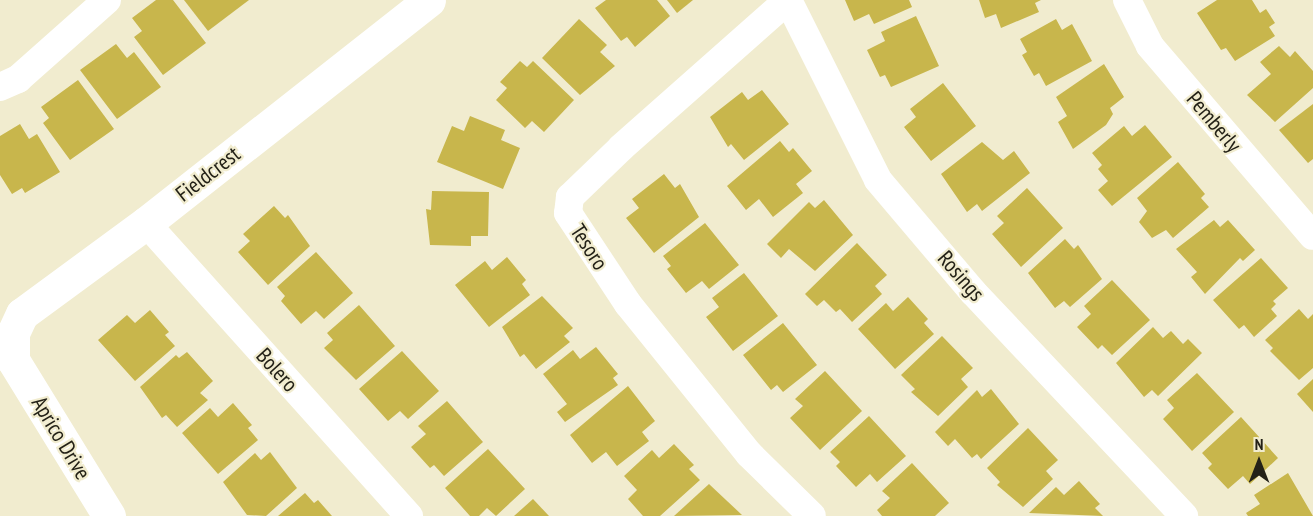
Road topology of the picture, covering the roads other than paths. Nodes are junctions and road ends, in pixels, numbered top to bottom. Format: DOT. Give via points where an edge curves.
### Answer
graph roads {
  1 [pos="107,0"];
  2 [pos="429,0"];
  3 [pos="788,0"];
  4 [pos="1127,0"];
  5 [pos="0,87"];
  6 [pos="146,222"];
  7 [pos="1313,236"];
  8 [pos="13,360"];
  9 [pos="109,516"];
  10 [pos="409,516"];
  11 [pos="812,516"];
  12 [pos="1184,516"];
  1 -- 5 [label="street" via="18,79"];
  2 -- 6 [label="street, Fieldcrest"];
  3 -- 11 [label="street, Tesoro" via="570,197 568,213 642,322 749,454"];
  3 -- 12 [label="street, Rosings" via="878,180 973,292"];
  4 -- 7 [label="street, Pemberly" via="1150,46"];
  6 -- 8 [label="street, Fieldcrest" via="22,314 13,333"];
  6 -- 10 [label="street, Bolero"];
  8 -- 9 [label="street, Aprico Drive"];
}
